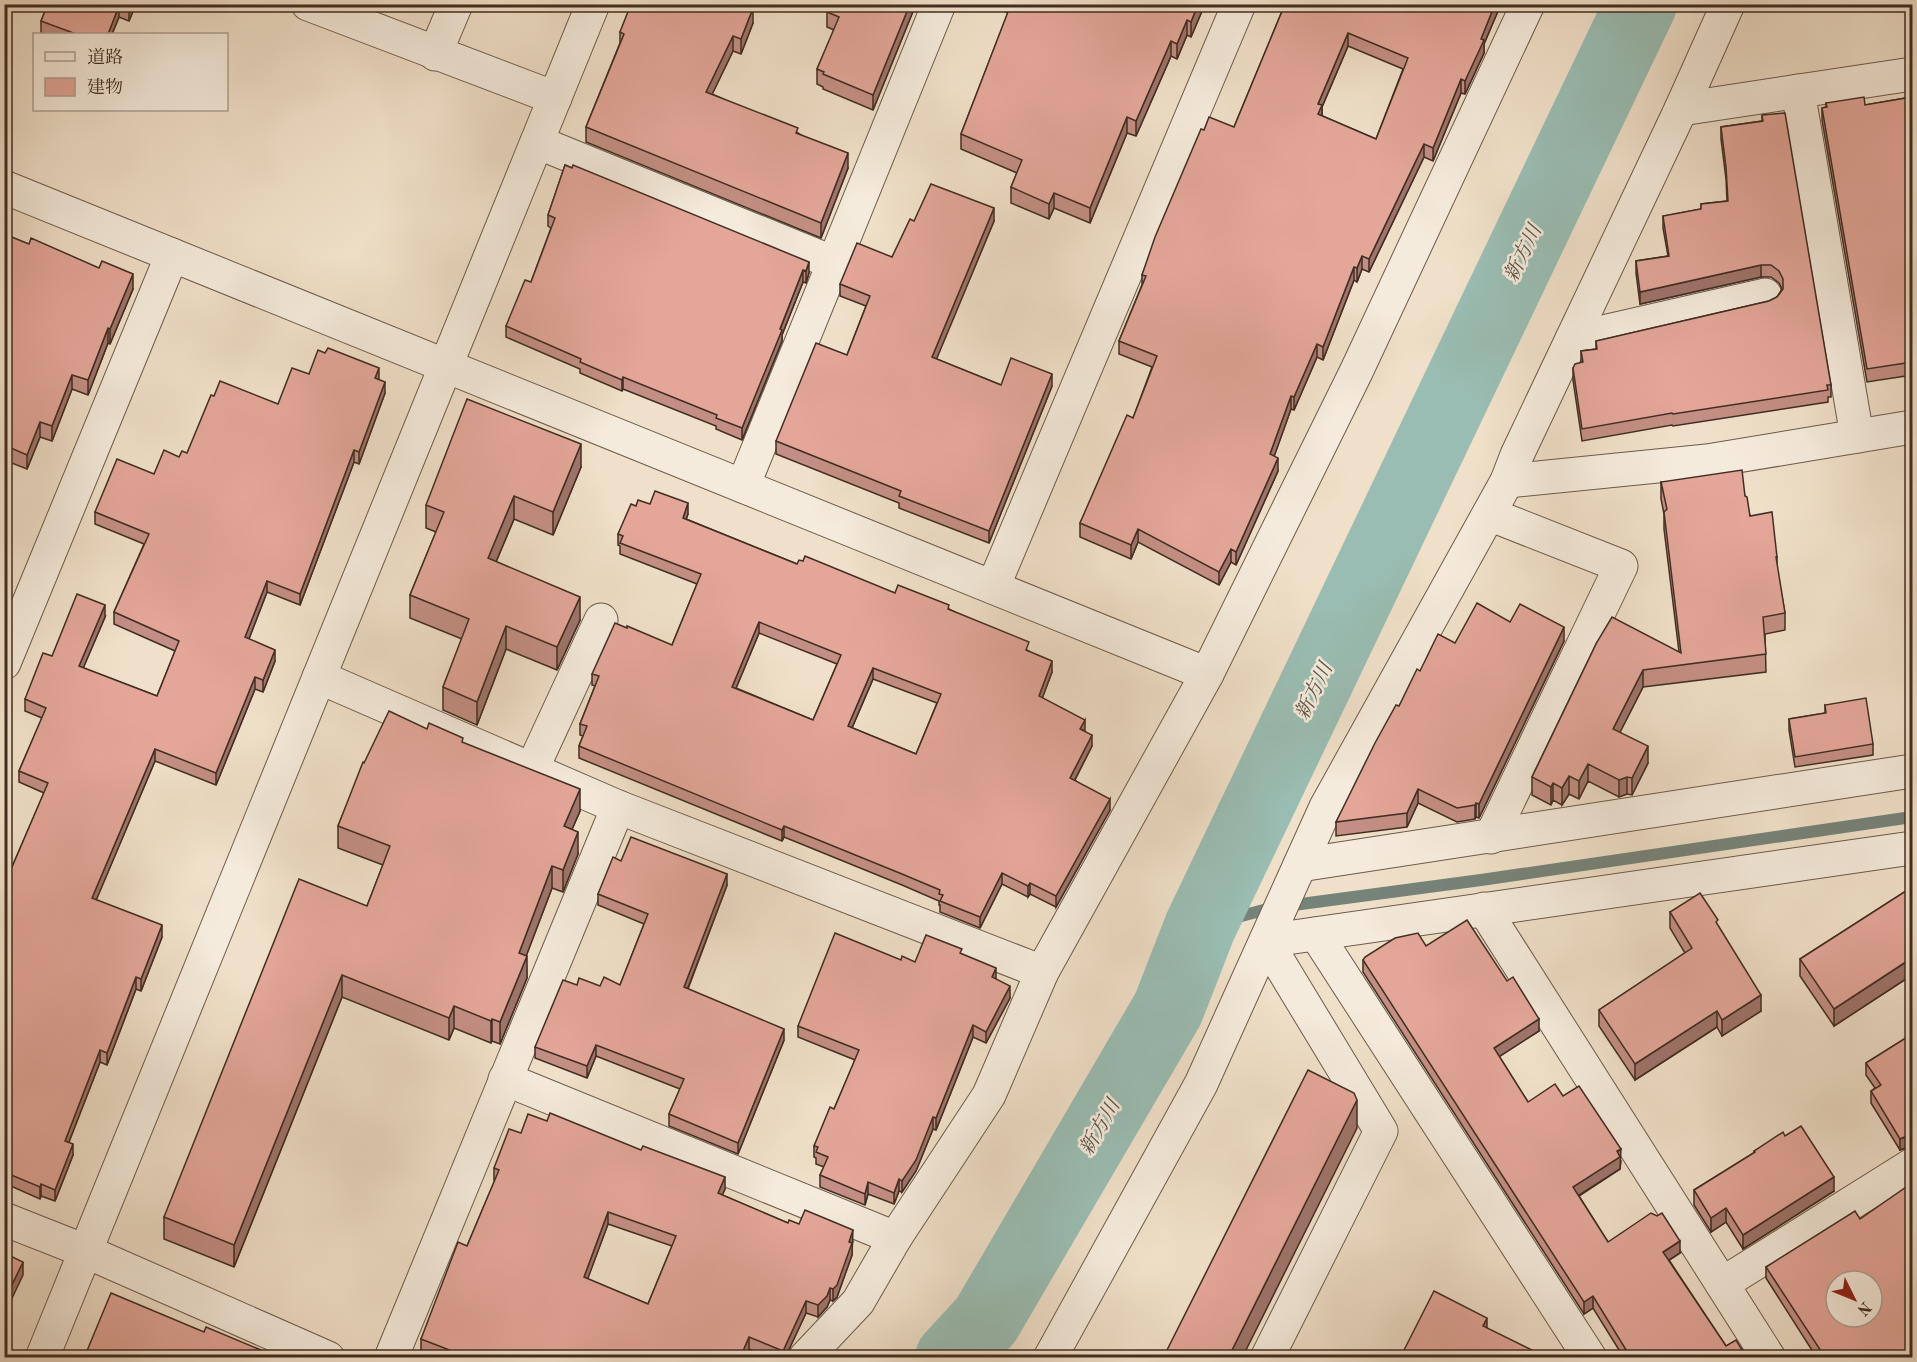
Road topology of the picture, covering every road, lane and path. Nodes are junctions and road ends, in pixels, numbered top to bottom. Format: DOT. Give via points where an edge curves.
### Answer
graph roads {
  1 [pos="308,4"];
  2 [pos="456,4"];
  3 [pos="593,4"];
  4 [pos="939,4"];
  5 [pos="1239,4"];
  6 [pos="1528,4"];
  7 [pos="1728,4"];
  8 [pos="435,54"];
  9 [pos="1912,74"];
  10 [pos="1798,91"];
  11 [pos="555,98"];
  12 [pos="1681,109"];
  13 [pos="537,142"];
  14 [pos="4,187"];
  15 [pos="172,255"];
  16 [pos="834,263"];
  17 [pos="1765,295"];
  18 [pos="1572,339"];
  19 [pos="446,366"];
  20 [pos="1912,427"];
  21 [pos="1857,436"];
  22 [pos="1507,481"];
  23 [pos="743,486"];
  24 [pos="1489,514"];
  25 [pos="993,587"];
  26 [pos="601,620"];
  27 [pos="4,663"];
  28 [pos="1207,674"];
  29 [pos="319,677"];
  30 [pos="531,769"];
  31 [pos="1912,771"];
  32 [pos="618,807"];
  33 [pos="1491,837"];
  34 [pos="1912,848"];
  35 [pos="1300,865"];
  36 [pos="1484,909"];
  37 [pos="1316,933"];
  38 [pos="1266,941"];
  39 [pos="1042,972"];
  40 [pos="505,1079"];
  41 [pos="1912,1165"];
  42 [pos="4,1219"];
  43 [pos="895,1238"];
  44 [pos="85,1251"];
  45 [pos="1722,1284"];
  46 [pos="42,1358"];
  47 [pos="328,1358"];
  48 [pos="391,1358"];
  49 [pos="805,1358"];
  50 [pos="1050,1358"];
  51 [pos="1267,1358"];
  52 [pos="1590,1358"];
  53 [pos="1769,1358"];
  1 -- 8 [label="street"];
  2 -- 8 [label="street"];
  3 -- 11 [label="street"];
  4 -- 16 [label="street"];
  5 -- 25 [label="street"];
  6 -- 28 [label="street" via="1356,372"];
  7 -- 12 [label="street"];
  8 -- 11 [label="street"];
  9 -- 10 [label="street"];
  10 -- 12 [label="street"];
  10 -- 21 [label="street"];
  11 -- 13 [label="street"];
  12 -- 18 [label="street"];
  13 -- 16 [label="street"];
  13 -- 19 [label="street"];
  14 -- 15 [label="street"];
  15 -- 19 [label="street"];
  15 -- 27 [label="street"];
  16 -- 23 [label="street"];
  17 -- 18 [label="street"];
  18 -- 22 [label="street"];
  19 -- 23 [label="street"];
  19 -- 29 [label="street"];
  20 -- 21 [label="street"];
  21 -- 22 [label="street" via="1707,461"];
  22 -- 24 [label="street"];
  23 -- 25 [label="street"];
  24 -- 33 [label="street" via="1621,566"];
  24 -- 35 [label="street" via="1326,807"];
  25 -- 28 [label="street"];
  26 -- 30 [label="street"];
  28 -- 39 [label="street"];
  29 -- 30 [label="street"];
  29 -- 44 [label="street"];
  30 -- 32 [label="street"];
  31 -- 33 [label="street"];
  32 -- 39 [label="street"];
  32 -- 40 [label="street"];
  33 -- 35 [label="street"];
  34 -- 36 [label="street"];
  35 -- 38 [label="street"];
  36 -- 37 [label="street"];
  36 -- 45 [label="street"];
  37 -- 38 [label="street"];
  37 -- 52 [label="street"];
  38 -- 50 [label="street" via="1201,1084"];
  38 -- 51 [label="street" via="1382,1131"];
  39 -- 43 [label="street" via="989,1095"];
  40 -- 43 [label="street"];
  40 -- 48 [label="street"];
  41 -- 45 [label="street"];
  42 -- 44 [label="street"];
  43 -- 49 [label="street" via="858,1302"];
  44 -- 46 [label="street"];
  44 -- 47 [label="street"];
  45 -- 53 [label="street"];
}
